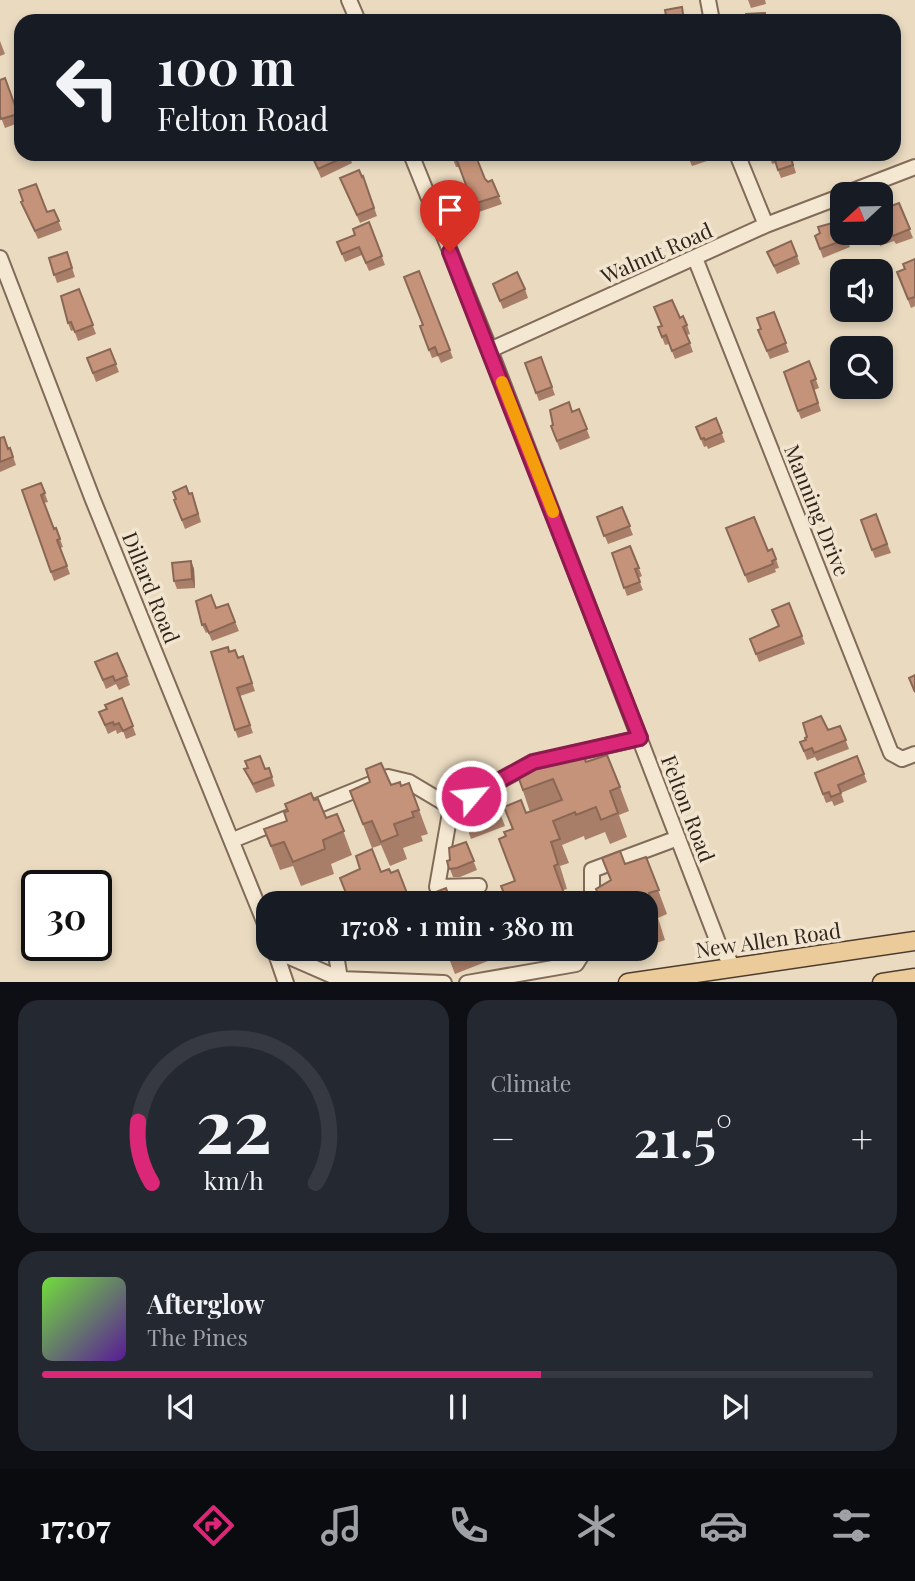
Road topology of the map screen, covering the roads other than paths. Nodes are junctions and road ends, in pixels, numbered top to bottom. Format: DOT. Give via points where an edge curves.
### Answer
graph roads {
  1 [pos="414,161"];
  2 [pos="740,161"];
  3 [pos="915,167"];
  4 [pos="877,182"];
  5 [pos="830,200"];
  6 [pos="766,225"];
  7 [pos="0,258"];
  8 [pos="695,258"];
  9 [pos="489,349"];
  10 [pos="640,738"];
  11 [pos="915,754"];
  12 [pos="451,807"];
  13 [pos="678,838"];
  14 [pos="233,840"];
  15 [pos="480,886"];
  16 [pos="592,891"];
  17 [pos="256,900"];
  18 [pos="915,942"];
  19 [pos="279,961"];
  20 [pos="300,961"];
  21 [pos="337,961"];
  22 [pos="578,961"];
  23 [pos="733,966"];
  24 [pos="915,978"];
  25 [pos="340,979"];
  26 [pos="286,982"];
  27 [pos="444,982"];
  28 [pos="467,982"];
  29 [pos="628,982"];
  30 [pos="881,982"];
  1 -- 9 [label="street, Felton Road"];
  2 -- 6 [label="street"];
  3 -- 4 [label="street, Walnut Road"];
  5 -- 6 [label="street, Walnut Road"];
  6 -- 8 [label="street, Walnut Road"];
  7 -- 14 [label="street, Dillard Road" via="93,500"];
  8 -- 9 [label="street, Walnut Road"];
  8 -- 11 [label="street, Manning Drive" via="891,753 902,759"];
  9 -- 10 [label="street, Felton Road"];
  10 -- 12 [label="street" via="533,762"];
  10 -- 13 [label="street, Felton Road"];
  12 -- 14 [label="street" via="409,782 388,777"];
  12 -- 15 [label="street" via="437,887"];
  13 -- 16 [label="street" via="592,870"];
  13 -- 23 [label="street, Felton Road" via="719,945"];
  14 -- 17 [label="street, Dillard Road"];
  18 -- 23 [label="main road, New Allen Road"];
  19 -- 26 [label="street"];
  20 -- 25 [label="street"];
  21 -- 25 [label="street"];
  22 -- 28 [label="street"];
  23 -- 29 [label="main road, New Allen Road"];
  24 -- 30 [label="main road"];
  25 -- 27 [label="street"];
}
